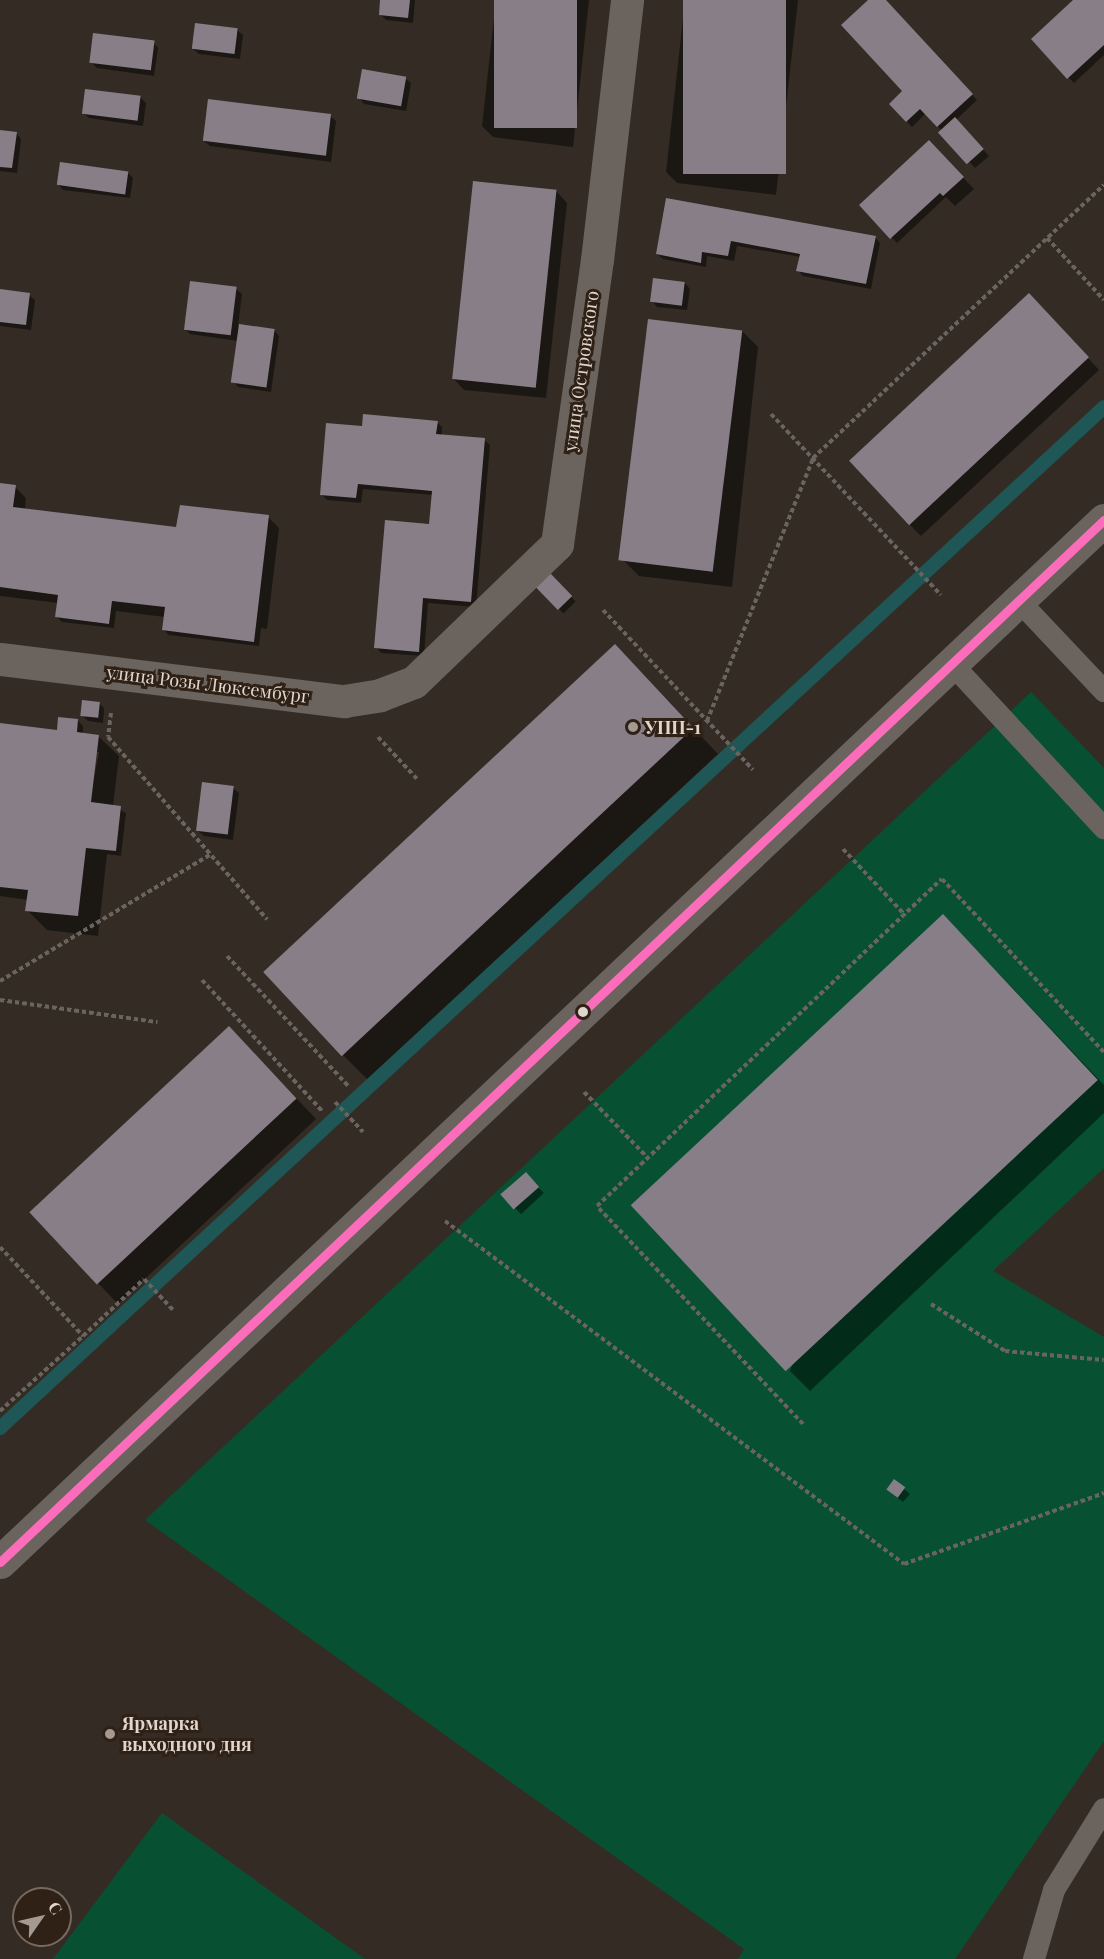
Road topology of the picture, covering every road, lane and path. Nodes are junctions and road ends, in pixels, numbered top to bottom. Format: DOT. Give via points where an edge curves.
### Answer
graph roads {
  1 [pos="627,0"];
  2 [pos="1104,185"];
  3 [pos="1047,238"];
  4 [pos="1104,300"];
  5 [pos="771,414"];
  6 [pos="813,458"];
  7 [pos="1104,520"];
  8 [pos="941,595"];
  9 [pos="1019,601"];
  10 [pos="603,610"];
  11 [pos="0,658"];
  12 [pos="952,664"];
  13 [pos="414,682"];
  14 [pos="1104,691"];
  15 [pos="112,705"];
  16 [pos="707,721"];
  17 [pos="753,770"];
  18 [pos="1104,828"];
  19 [pos="843,849"];
  20 [pos="211,855"];
  21 [pos="905,915"];
  22 [pos="267,919"];
  23 [pos="227,956"];
  24 [pos="202,980"];
  25 [pos="0,981"];
  26 [pos="0,1000"];
  27 [pos="157,1022"];
  28 [pos="1104,1052"];
  29 [pos="350,1088"];
  30 [pos="584,1092"];
  31 [pos="335,1102"];
  32 [pos="324,1113"];
  33 [pos="363,1132"];
  34 [pos="648,1158"];
  35 [pos="446,1221"];
  36 [pos="0,1247"];
  37 [pos="932,1304"];
  38 [pos="172,1310"];
  39 [pos="83,1336"];
  40 [pos="1104,1360"];
  41 [pos="0,1411"];
  42 [pos="803,1424"];
  43 [pos="1104,1493"];
  44 [pos="0,1562"];
  45 [pos="1104,1809"];
  46 [pos="1034,1959"];
  1 -- 13 [label="street, улица Островского" via="597,260 557,544"];
  2 -- 3 [label="path"];
  3 -- 4 [label="path"];
  3 -- 6 [label="path"];
  5 -- 6 [label="path"];
  6 -- 8 [label="path"];
  6 -- 16 [label="path"];
  7 -- 9 [label="street"];
  9 -- 12 [label="street"];
  9 -- 14 [label="lane"];
  10 -- 16 [label="path"];
  11 -- 13 [label="street, улица Розы Люксембург" via="344,701 380,695"];
  12 -- 18 [label="lane"];
  12 -- 44 [label="street"];
  15 -- 20 [label="path" via="108,737"];
  16 -- 17 [label="path"];
  19 -- 21 [label="path"];
  20 -- 22 [label="path"];
  20 -- 25 [label="path"];
  21 -- 28 [label="path" via="942,879"];
  21 -- 34 [label="path"];
  23 -- 29 [label="path"];
  24 -- 32 [label="path"];
  26 -- 27 [label="path"];
  30 -- 34 [label="path"];
  31 -- 33 [label="path"];
  34 -- 42 [label="path" via="597,1206"];
  35 -- 43 [label="path" via="904,1564"];
  36 -- 39 [label="path"];
  37 -- 40 [label="path" via="1005,1352"];
  38 -- 39 [label="path" via="144,1279"];
  39 -- 41 [label="path"];
  45 -- 46 [label="lane" via="1054,1890"];
}
